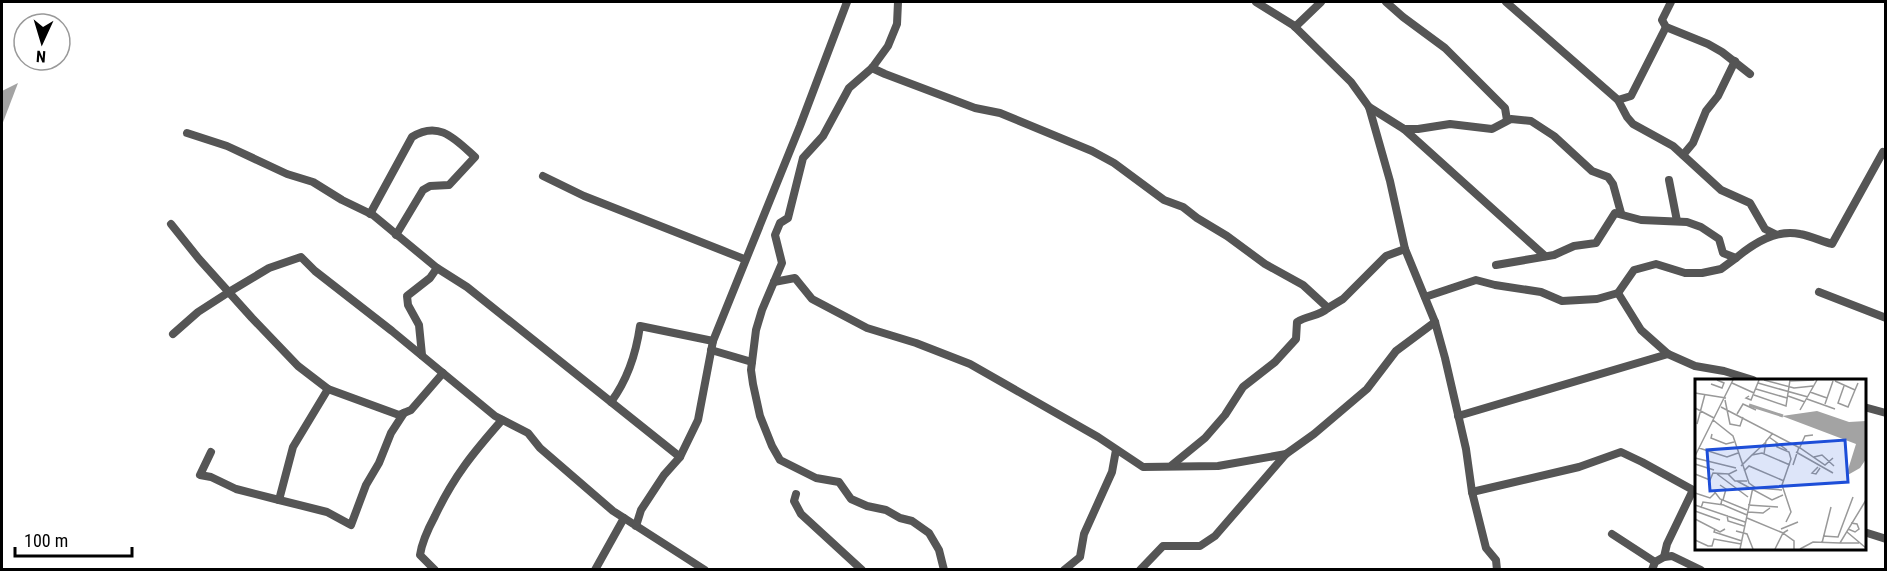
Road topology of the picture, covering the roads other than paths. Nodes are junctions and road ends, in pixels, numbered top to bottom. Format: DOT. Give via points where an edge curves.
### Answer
graph roads {
  1 [pos="847,2"];
  2 [pos="898,2"];
  3 [pos="1256,2"];
  4 [pos="1321,2"];
  5 [pos="1386,2"];
  6 [pos="1506,2"];
  7 [pos="1671,2"];
  8 [pos="1295,27"];
  9 [pos="1666,27"];
  10 [pos="1735,62"];
  11 [pos="872,68"];
  12 [pos="1750,74"];
  13 [pos="1618,100"];
  14 [pos="1369,107"];
  15 [pos="1507,120"];
  16 [pos="1404,129"];
  17 [pos="188,133"];
  18 [pos="1886,154"];
  19 [pos="1683,155"];
  20 [pos="543,176"];
  21 [pos="1669,180"];
  22 [pos="1621,213"];
  23 [pos="370,214"];
  24 [pos="1677,221"];
  25 [pos="171,224"];
  26 [pos="1775,234"];
  27 [pos="396,235"];
  28 [pos="1406,249"];
  29 [pos="1545,256"];
  30 [pos="1736,258"];
  31 [pos="744,259"];
  32 [pos="1496,265"];
  33 [pos="437,268"];
  34 [pos="774,282"];
  35 [pos="229,292"];
  36 [pos="1819,292"];
  37 [pos="1618,293"];
  38 [pos="1425,297"];
  39 [pos="1328,308"];
  40 [pos="1886,318"];
  41 [pos="1435,322"];
  42 [pos="173,334"];
  43 [pos="712,341"];
  44 [pos="711,350"];
  45 [pos="1668,354"];
  46 [pos="422,355"];
  47 [pos="752,362"];
  48 [pos="443,373"];
  49 [pos="1748,379"];
  50 [pos="328,389"];
  51 [pos="611,402"];
  52 [pos="1866,407"];
  53 [pos="1886,412"];
  54 [pos="404,413"];
  55 [pos="1458,416"];
  56 [pos="502,420"];
  57 [pos="1116,450"];
  58 [pos="211,452"];
  59 [pos="1286,454"];
  60 [pos="680,457"];
  61 [pos="1172,465"];
  62 [pos="1695,490"];
  63 [pos="1472,492"];
  64 [pos="796,494"];
  65 [pos="279,500"];
  66 [pos="624,518"];
  67 [pos="636,526"];
  68 [pos="1866,533"];
  69 [pos="1612,534"];
  70 [pos="1886,539"];
  71 [pos="1664,557"];
  72 [pos="1654,566"];
  73 [pos="435,570"];
  74 [pos="595,570"];
  75 [pos="705,570"];
  76 [pos="862,570"];
  77 [pos="944,570"];
  78 [pos="1064,570"];
  79 [pos="1140,570"];
  80 [pos="1497,570"];
  81 [pos="1701,570"];
  1 -- 31 [label="street"];
  2 -- 11 [label="street" via="893,37"];
  3 -- 8 [label="street"];
  4 -- 8 [label="street"];
  5 -- 15 [label="street" via="1445,48 1505,108"];
  6 -- 13 [label="street"];
  7 -- 9 [label="street" via="1662,20"];
  8 -- 14 [label="street" via="1351,82"];
  9 -- 10 [label="street" via="1708,44"];
  9 -- 13 [label="street" via="1631,96"];
  10 -- 12 [label="street"];
  10 -- 19 [label="street"];
  11 -- 34 [label="street" via="849,88 823,136 803,158 788,218 780,223 775,235 782,263"];
  11 -- 39 [label="street" via="975,108 1000,113 1114,163 1164,200 1183,207 1265,264 1303,285"];
  13 -- 19 [label="street" via="1633,124"];
  14 -- 16 [label="street"];
  14 -- 28 [label="street"];
  15 -- 16 [label="street" via="1492,129 1450,124"];
  15 -- 22 [label="street" via="1531,121 1592,171 1608,177"];
  16 -- 29 [label="street"];
  17 -- 23 [label="street" via="313,182"];
  18 -- 26 [label="street" via="1883,152 1832,244 1800,234"];
  19 -- 26 [label="street" via="1713,184 1750,203 1765,229"];
  20 -- 31 [label="street"];
  21 -- 24 [label="street"];
  22 -- 24 [label="street" via="1641,220"];
  22 -- 29 [label="street" via="1615,213 1596,243"];
  23 -- 27 [label="street"];
  23 -- 27 [label="street" via="412,137 422,131 437,130 451,136 476,157 449,185 423,190"];
  24 -- 30 [label="street" via="1701,227 1719,239 1723,253"];
  25 -- 35 [label="street"];
  26 -- 30 [label="street"];
  27 -- 33 [label="street"];
  28 -- 38 [label="street"];
  28 -- 39 [label="street" via="1386,256 1343,299"];
  29 -- 32 [label="street"];
  30 -- 37 [label="street" via="1721,269 1702,273 1685,273 1656,264 1634,270"];
  31 -- 43 [label="street"];
  33 -- 46 [label="street" via="407,297 419,326"];
  33 -- 51 [label="street" via="467,287"];
  34 -- 47 [label="street" via="756,330"];
  34 -- 57 [label="street" via="795,278 812,299 867,328 970,364"];
  35 -- 42 [label="street"];
  35 -- 46 [label="street" via="268,267 301,257"];
  35 -- 50 [label="street" via="298,366"];
  36 -- 40 [label="street"];
  37 -- 38 [label="street" via="1598,299 1562,301 1541,292 1476,280"];
  37 -- 45 [label="street" via="1641,330"];
  38 -- 41 [label="street"];
  39 -- 61 [label="street" via="1320,315 1297,322 1296,339 1243,387 1226,415 1205,438"];
  41 -- 55 [label="street"];
  41 -- 59 [label="street" via="1396,351 1367,389"];
  43 -- 44 [label="street"];
  43 -- 51 [label="street" via="640,326 633,362"];
  44 -- 47 [label="street"];
  44 -- 60 [label="street" via="698,420"];
  45 -- 49 [label="street" via="1695,366"];
  45 -- 55 [label="street"];
  46 -- 48 [label="street"];
  47 -- 77 [label="street" via="760,416 780,460 816,478 839,482 851,499 918,524 933,538"];
  48 -- 54 [label="street"];
  48 -- 56 [label="street"];
  50 -- 54 [label="street" via="399,415"];
  50 -- 65 [label="street" via="293,447"];
  51 -- 60 [label="street"];
  52 -- 53 [label="street"];
  54 -- 65 [label="street" via="366,485 351,525 327,512"];
  55 -- 63 [label="street"];
  56 -- 66 [label="street" via="528,433 540,448"];
  56 -- 73 [label="street" via="467,459 421,543 420,555"];
  57 -- 61 [label="street" via="1143,467"];
  57 -- 78 [label="street" via="1113,472 1084,534 1080,557"];
  58 -- 65 [label="street" via="200,475"];
  59 -- 61 [label="street" via="1218,466"];
  59 -- 79 [label="street" via="1215,536 1200,546 1163,546"];
  60 -- 67 [label="street" via="641,510"];
  62 -- 63 [label="street" via="1621,452 1579,467"];
  62 -- 71 [label="street"];
  63 -- 80 [label="street" via="1486,548 1496,561"];
  64 -- 76 [label="street" via="794,501 801,514"];
  66 -- 67 [label="street"];
  66 -- 74 [label="street"];
  67 -- 75 [label="street"];
  68 -- 70 [label="street"];
  69 -- 72 [label="street"];
  71 -- 72 [label="street"];
  71 -- 81 [label="street" via="1672,556"];
}
